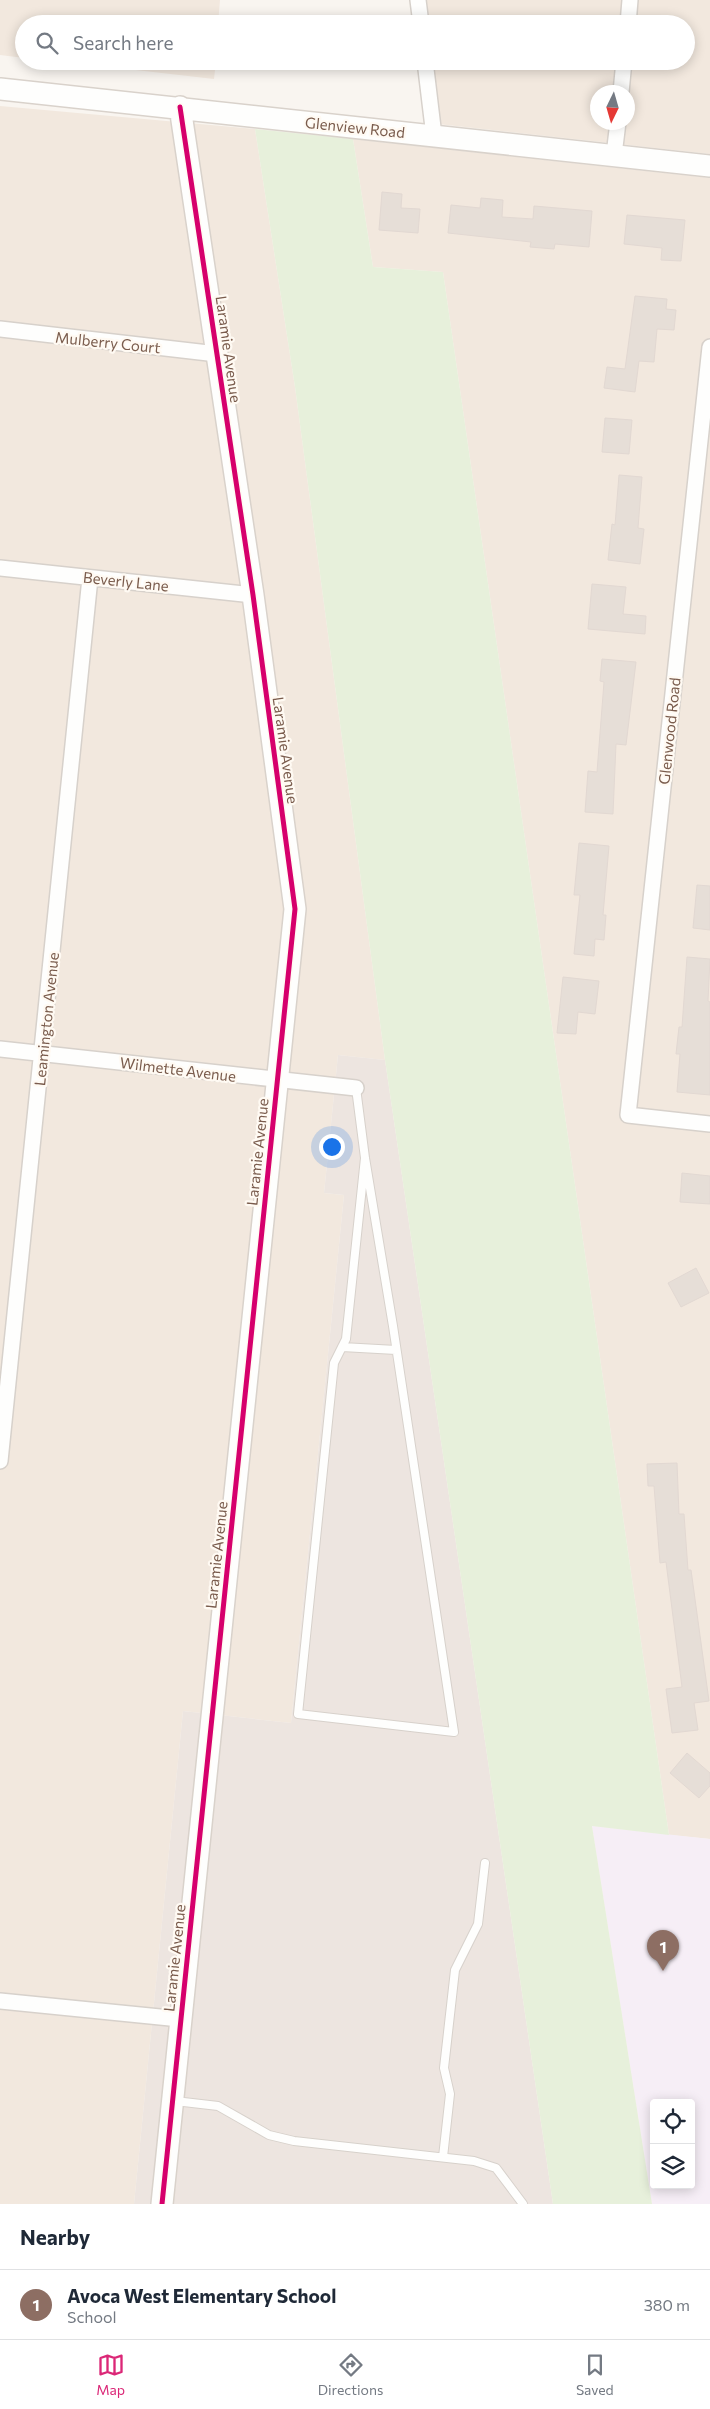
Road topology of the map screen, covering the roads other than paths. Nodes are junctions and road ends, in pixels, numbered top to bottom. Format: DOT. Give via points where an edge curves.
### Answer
graph roads {
  1 [pos="418,0"];
  2 [pos="630,0"];
  3 [pos="420,15"];
  4 [pos="629,15"];
  5 [pos="427,70"];
  6 [pos="623,70"];
  7 [pos="622,85"];
  8 [pos="0,89"];
  9 [pos="180,107"];
  10 [pos="617,130"];
  11 [pos="434,136"];
  12 [pos="614,155"];
  13 [pos="710,166"];
  14 [pos="0,329"];
  15 [pos="710,347"];
  16 [pos="217,354"];
  17 [pos="0,568"];
  18 [pos="90,578"];
  19 [pos="252,595"];
  20 [pos="0,1048"];
  21 [pos="42,1053"];
  22 [pos="277,1080"];
  23 [pos="356,1088"];
  24 [pos="710,1124"];
  25 [pos="365,1158"];
  26 [pos="342,1347"];
  27 [pos="396,1350"];
  28 [pos="0,1461"];
  29 [pos="485,1863"];
  30 [pos="0,2000"];
  31 [pos="180,2019"];
  32 [pos="173,2101"];
  33 [pos="443,2158"];
  34 [pos="162,2204"];
  35 [pos="523,2204"];
  1 -- 3 [label="street"];
  2 -- 4 [label="street"];
  5 -- 11 [label="street"];
  6 -- 7 [label="street"];
  8 -- 9 [label="street, Glenview Road"];
  9 -- 11 [label="street, Glenview Road"];
  9 -- 16 [label="street, Laramie Avenue"];
  10 -- 12 [label="street"];
  11 -- 12 [label="street, Glenview Road"];
  12 -- 13 [label="street, Glenview Road"];
  14 -- 16 [label="street, Mulberry Court"];
  15 -- 24 [label="street, Glenwood Road" via="628,1115"];
  16 -- 19 [label="street, Laramie Avenue"];
  17 -- 18 [label="street, Beverly Lane"];
  18 -- 19 [label="street, Beverly Lane"];
  18 -- 21 [label="street, Leamington Avenue"];
  19 -- 22 [label="street, Laramie Avenue" via="295,909"];
  20 -- 21 [label="street, Wilmette Avenue"];
  21 -- 22 [label="street, Wilmette Avenue"];
  21 -- 28 [label="street, Leamington Avenue"];
  22 -- 23 [label="street, Wilmette Avenue"];
  22 -- 31 [label="street, Laramie Avenue"];
  23 -- 25 [label="lane"];
  25 -- 26 [label="lane" via="346,1339"];
  25 -- 27 [label="lane"];
  26 -- 27 [label="lane"];
  26 -- 27 [label="lane" via="334,1363 298,1714 454,1732"];
  29 -- 33 [label="lane" via="478,1924 455,1970 444,2068 450,2094"];
  30 -- 31 [label="street"];
  31 -- 32 [label="street, Laramie Avenue"];
  32 -- 33 [label="lane" via="218,2106 269,2135 294,2141"];
  32 -- 34 [label="street, Laramie Avenue"];
  33 -- 35 [label="lane" via="474,2161 496,2168"];
}
